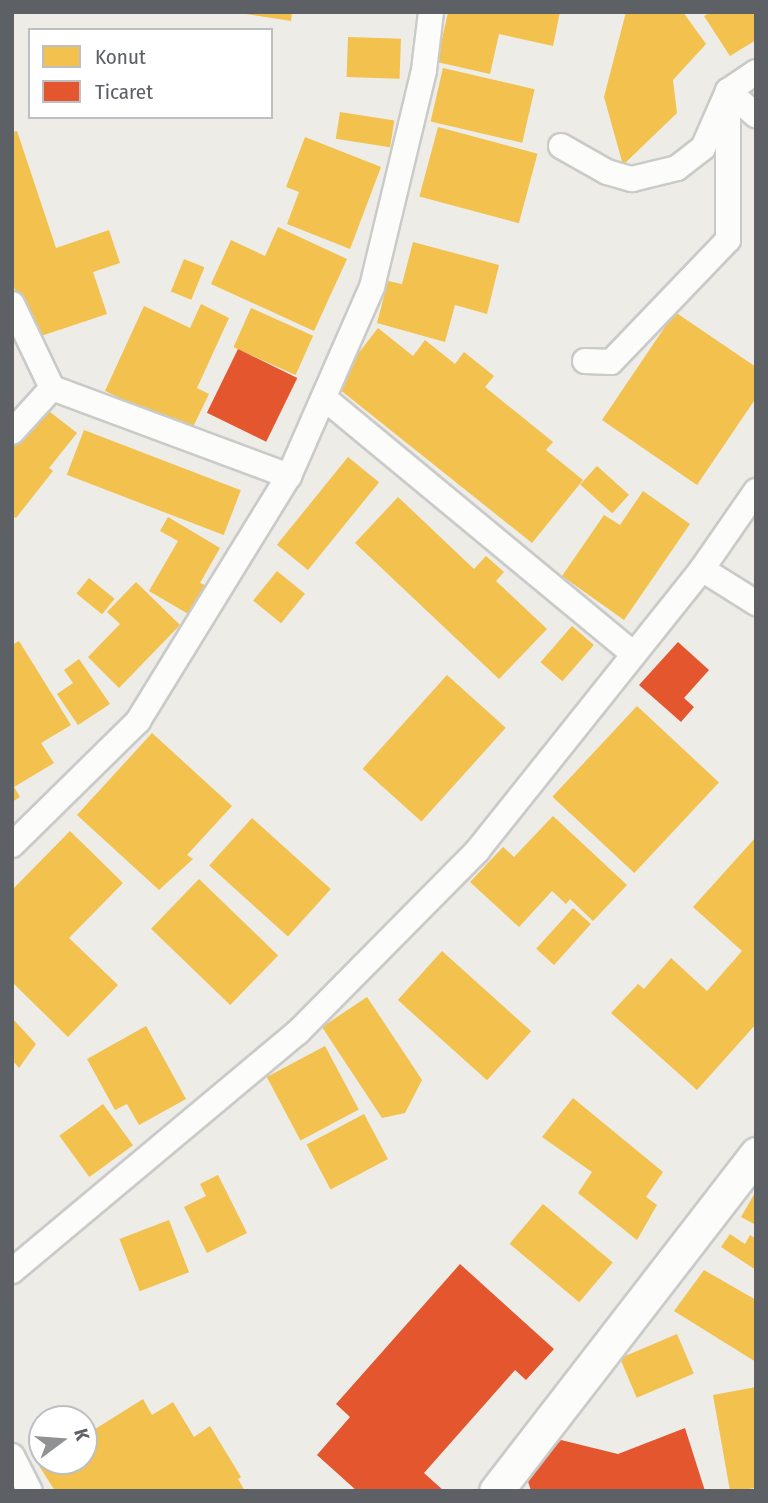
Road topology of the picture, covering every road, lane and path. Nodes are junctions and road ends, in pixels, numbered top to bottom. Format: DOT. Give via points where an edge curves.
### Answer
graph roads {
  1 [pos="431,12"];
  2 [pos="756,72"];
  3 [pos="728,91"];
  4 [pos="756,115"];
  5 [pos="561,146"];
  6 [pos="12,304"];
  7 [pos="585,360"];
  8 [pos="52,388"];
  9 [pos="324,398"];
  10 [pos="12,432"];
  11 [pos="289,476"];
  12 [pos="756,491"];
  13 [pos="702,569"];
  14 [pos="756,603"];
  15 [pos="632,653"];
  16 [pos="12,845"];
  17 [pos="756,1154"];
  18 [pos="12,1271"];
  19 [pos="12,1456"];
  20 [pos="30,1491"];
  21 [pos="496,1491"];
  1 -- 9 [label="street" via="424,70 372,287"];
  2 -- 3 [label="street"];
  3 -- 4 [label="street"];
  3 -- 5 [label="street" via="703,148 677,168 632,179 607,172"];
  3 -- 7 [label="street" via="727,240 611,362"];
  6 -- 8 [label="street"];
  8 -- 10 [label="street"];
  8 -- 11 [label="street"];
  9 -- 11 [label="street"];
  9 -- 15 [label="street"];
  11 -- 16 [label="street" via="138,721"];
  12 -- 13 [label="street"];
  13 -- 14 [label="street"];
  13 -- 15 [label="street"];
  15 -- 18 [label="street" via="477,850 298,1032"];
  17 -- 21 [label="main road"];
  19 -- 20 [label="street"];
}
